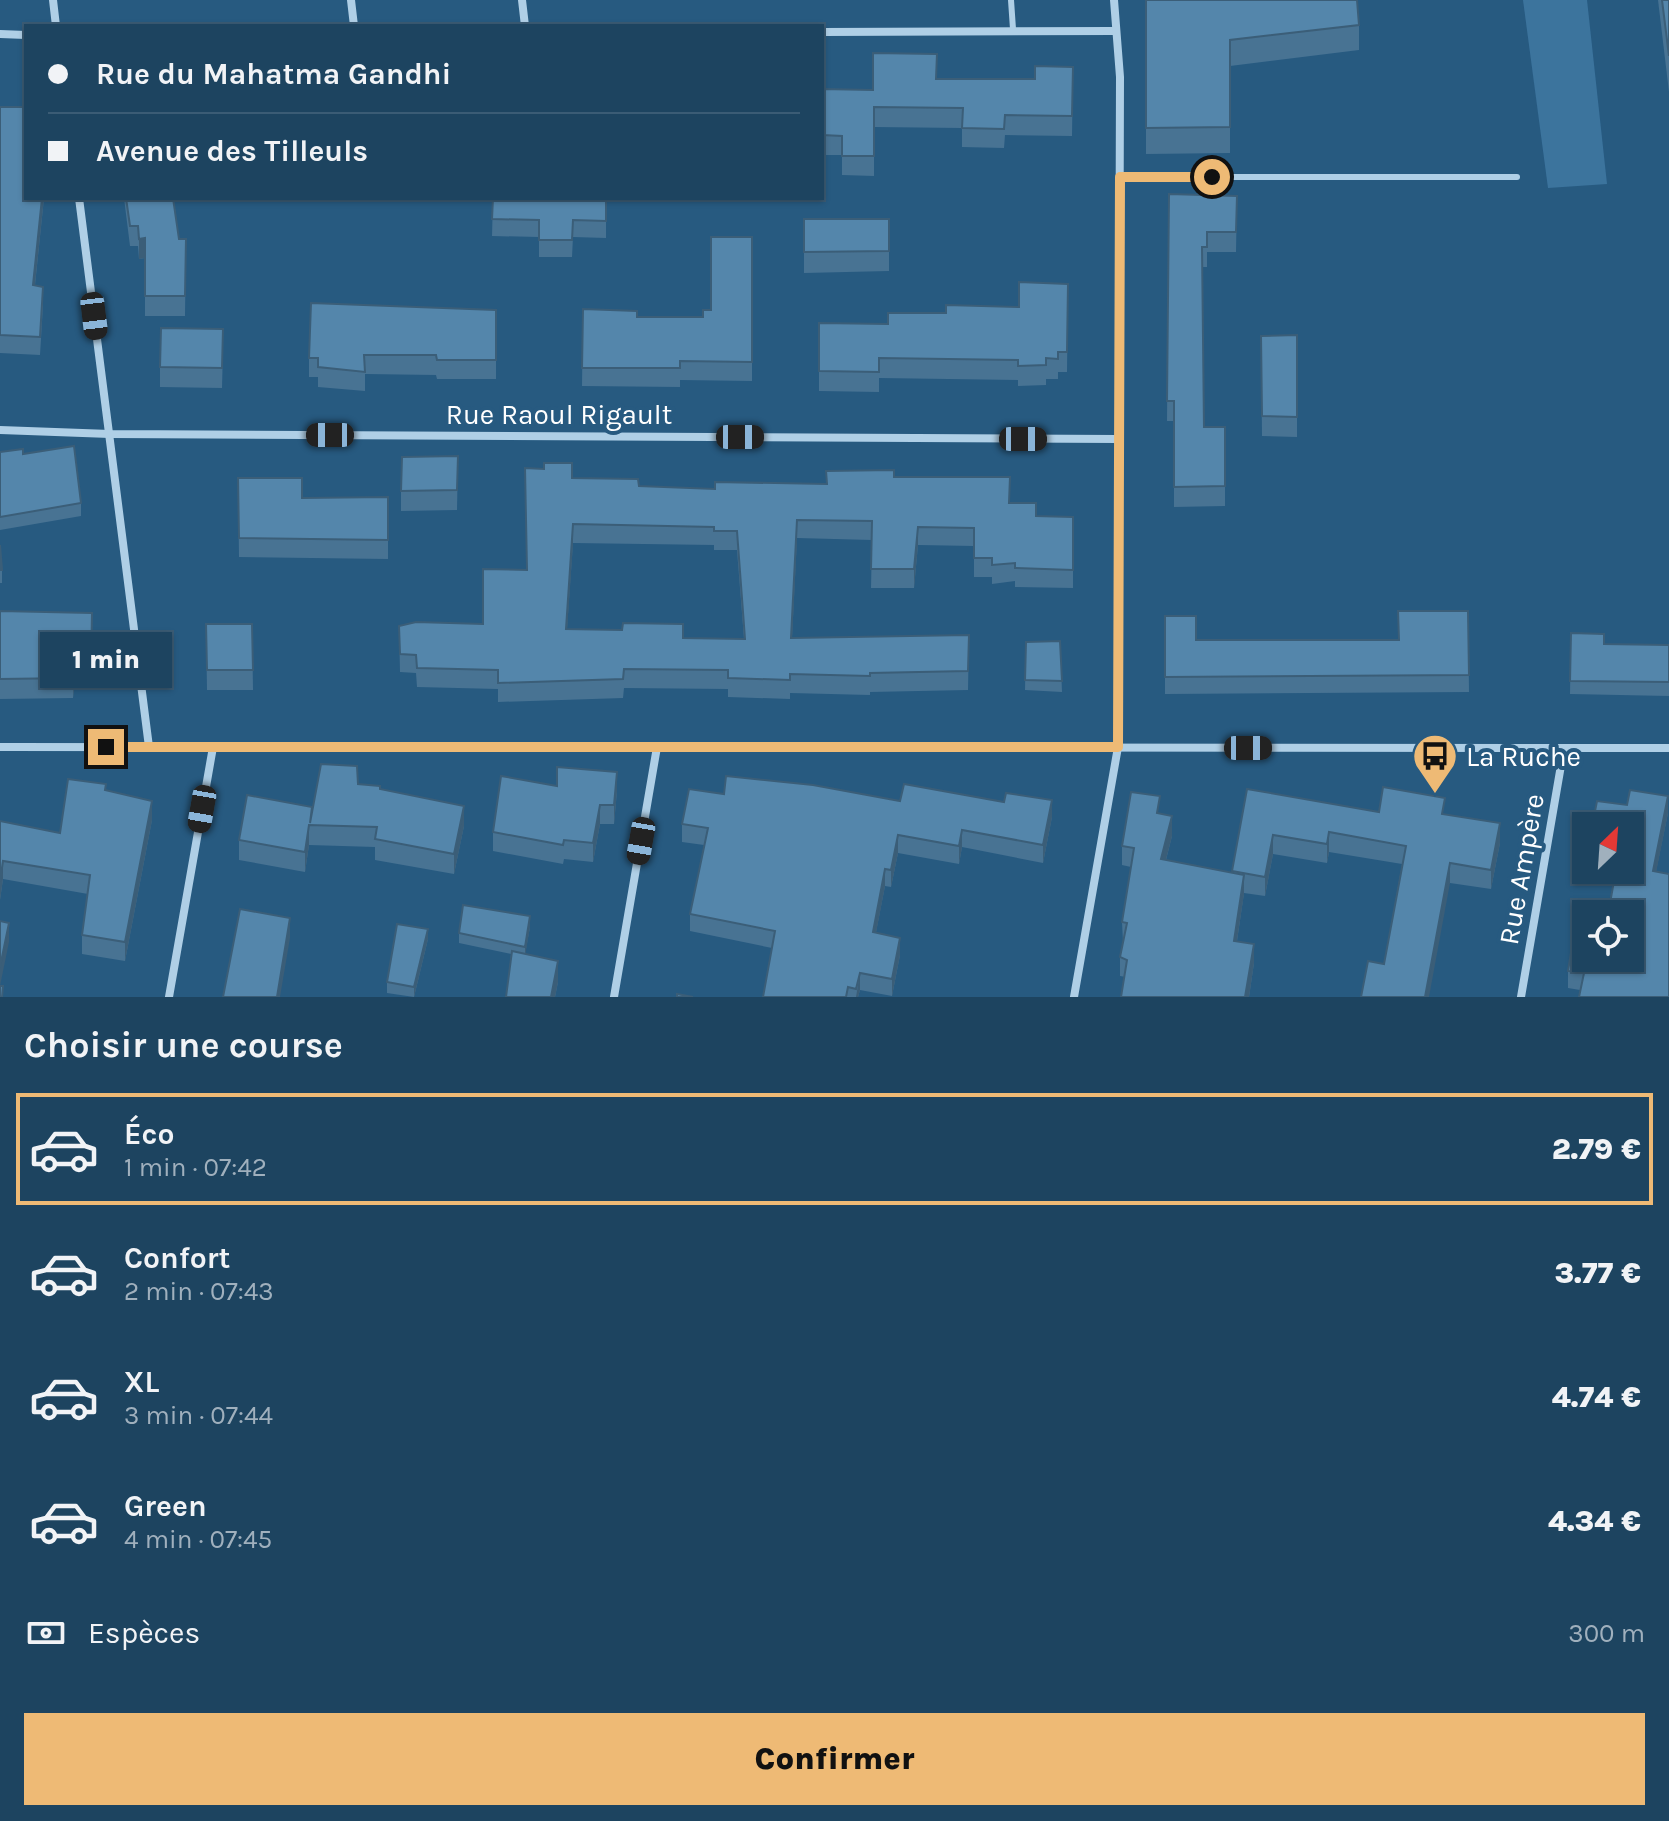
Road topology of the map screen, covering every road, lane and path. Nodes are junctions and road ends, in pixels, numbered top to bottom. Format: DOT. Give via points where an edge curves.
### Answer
graph roads {
  1 [pos="53,0"];
  2 [pos="351,0"];
  3 [pos="522,0"];
  4 [pos="1011,0"];
  5 [pos="1114,0"];
  6 [pos="56,24"];
  7 [pos="354,24"];
  8 [pos="525,24"];
  9 [pos="1013,29"];
  10 [pos="1114,31"];
  11 [pos="824,32"];
  12 [pos="0,34"];
  13 [pos="24,35"];
  14 [pos="1120,177"];
  15 [pos="1517,177"];
  16 [pos="79,200"];
  17 [pos="0,430"];
  18 [pos="110,434"];
  19 [pos="1118,439"];
  20 [pos="0,747"];
  21 [pos="149,747"];
  22 [pos="213,747"];
  23 [pos="657,747"];
  24 [pos="1118,747"];
  25 [pos="1564,748"];
  26 [pos="1669,748"];
  27 [pos="169,997"];
  28 [pos="614,997"];
  29 [pos="1074,997"];
  30 [pos="1521,997"];
  1 -- 6 [label="street"];
  2 -- 7 [label="street"];
  3 -- 8 [label="street"];
  4 -- 9 [label="lane"];
  5 -- 10 [label="street"];
  9 -- 10 [label="street"];
  9 -- 11 [label="street"];
  10 -- 14 [label="street" via="1120,77"];
  12 -- 13 [label="street"];
  14 -- 15 [label="lane"];
  14 -- 19 [label="street"];
  16 -- 18 [label="street"];
  17 -- 18 [label="street, Rue Raoul Rigault"];
  18 -- 19 [label="street, Rue Raoul Rigault"];
  18 -- 21 [label="street"];
  19 -- 24 [label="street"];
  20 -- 21 [label="street"];
  21 -- 22 [label="street"];
  22 -- 23 [label="street"];
  22 -- 27 [label="street"];
  23 -- 24 [label="street"];
  23 -- 28 [label="street"];
  24 -- 25 [label="street"];
  24 -- 29 [label="street"];
  25 -- 26 [label="street"];
  25 -- 30 [label="street, Rue Ampère"];
}
